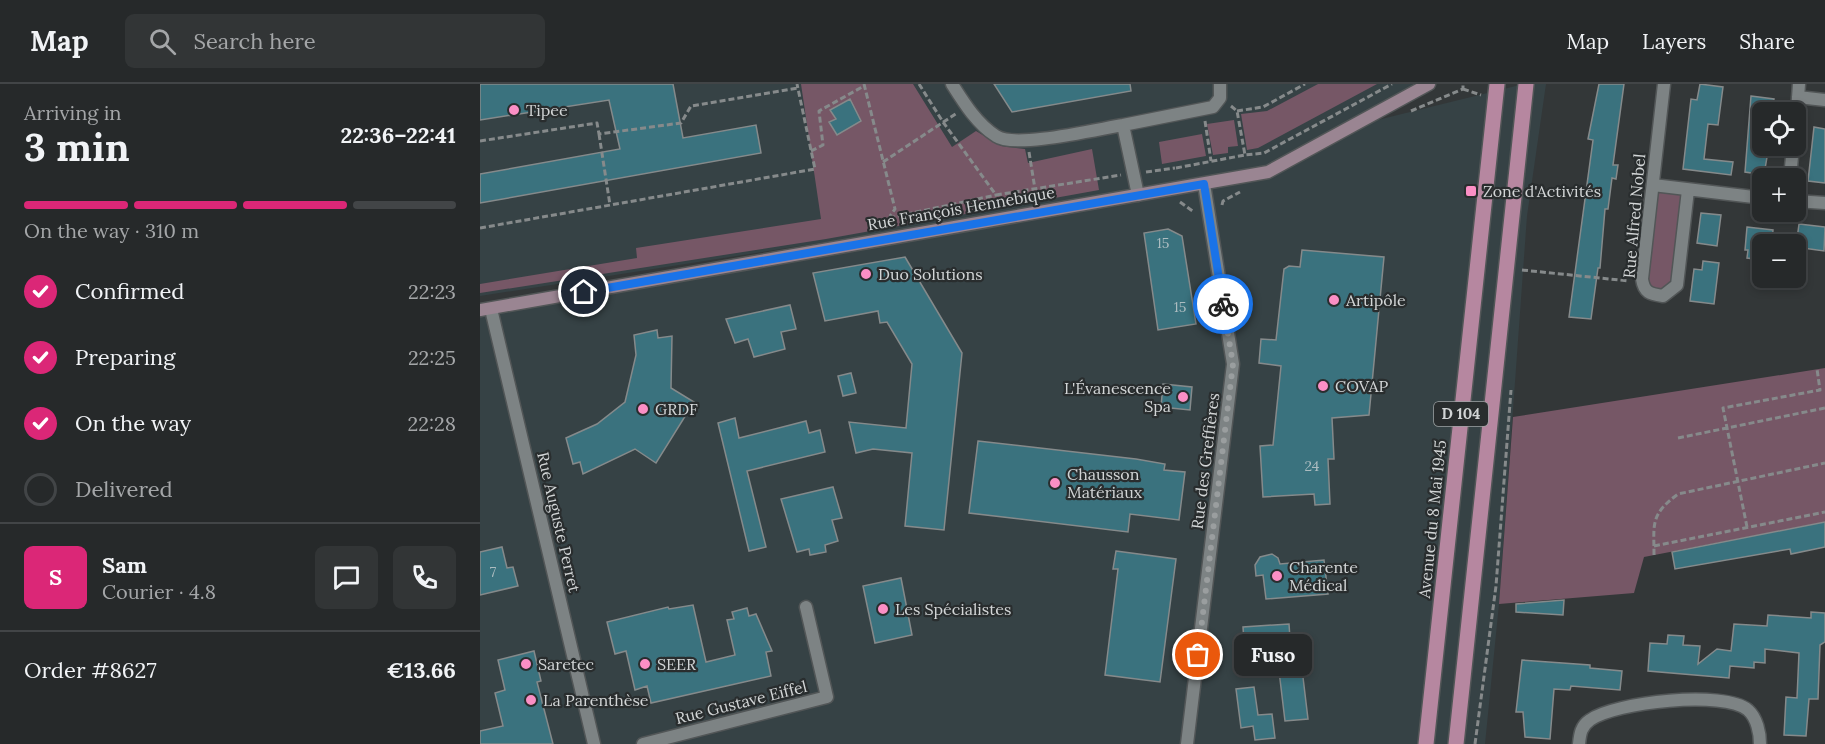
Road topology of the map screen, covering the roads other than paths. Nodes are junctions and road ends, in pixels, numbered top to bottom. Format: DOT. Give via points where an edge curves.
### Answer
graph roads {
  1 [pos="952,84"];
  2 [pos="1220,84"];
  3 [pos="1429,84"];
  4 [pos="1497,84"];
  5 [pos="1526,84"];
  6 [pos="1664,84"];
  7 [pos="1799,90"];
  8 [pos="1825,100"];
  9 [pos="1123,125"];
  10 [pos="1204,184"];
  11 [pos="1653,185"];
  12 [pos="1688,190"];
  13 [pos="1138,195"];
  14 [pos="1752,197"];
  15 [pos="1806,202"];
  16 [pos="1825,203"];
  17 [pos="485,309"];
  18 [pos="806,607"];
  19 [pos="594,744"];
  20 [pos="643,744"];
  21 [pos="1187,744"];
  22 [pos="1426,744"];
  23 [pos="1456,744"];
  24 [pos="1579,744"];
  25 [pos="1760,744"];
  1 -- 9 [label="street" via="966,107 998,138 1017,142"];
  2 -- 9 [label="street" via="1220,98 1213,107"];
  3 -- 10 [label="street, Rue François Hennebique" via="1268,172"];
  4 -- 22 [label="main road, Avenue du 8 Mai 1945 / D 104"];
  5 -- 23 [label="main road, D 104"];
  6 -- 11 [label="street, Rue Alfred Nobel"];
  7 -- 8 [label="street"];
  9 -- 13 [label="street"];
  10 -- 13 [label="street, Rue François Hennebique"];
  10 -- 21 [label="street, Rue des Greffières" via="1233,364"];
  11 -- 12 [label="street"];
  11 -- 12 [label="street, Rue Alfred Nobel" via="1643,282 1649,294 1663,296 1677,285"];
  12 -- 14 [label="street"];
  13 -- 17 [label="street, Rue François Hennebique"];
  15 -- 16 [label="street"];
  17 -- 19 [label="street, Rue Auguste Perret"];
  18 -- 20 [label="street, Rue Gustave Eiffel" via="827,697"];
  24 -- 25 [label="street" via="1581,730 1599,715 1663,699 1731,703 1749,710 1760,731"];
}
